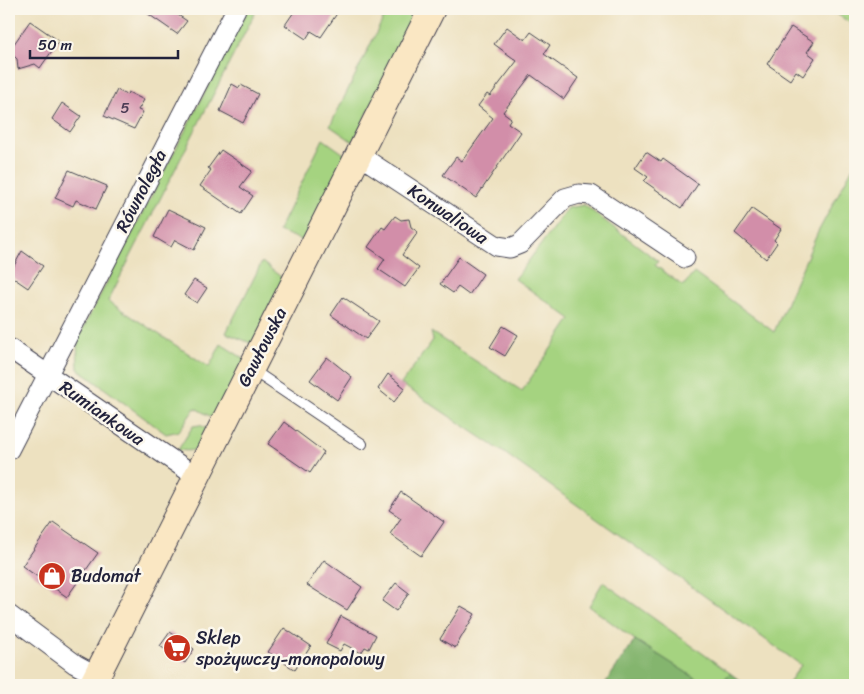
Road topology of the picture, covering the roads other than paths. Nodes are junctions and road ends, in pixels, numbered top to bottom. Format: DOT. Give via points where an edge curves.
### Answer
graph roads {
  1 [pos="236,9"];
  2 [pos="432,9"];
  3 [pos="359,155"];
  4 [pos="685,258"];
  5 [pos="9,348"];
  6 [pos="251,369"];
  7 [pos="46,374"];
  8 [pos="362,444"];
  9 [pos="9,450"];
  10 [pos="197,477"];
  11 [pos="9,615"];
  12 [pos="94,681"];
  1 -- 7 [label="street, Równoległa"];
  2 -- 3 [label="street, Gawłowska"];
  3 -- 4 [label="street, Konwaliowa" via="497,246 510,248 520,244 565,198 579,194 591,195"];
  3 -- 6 [label="street, Gawłowska"];
  5 -- 7 [label="street, Rumiankowa"];
  6 -- 8 [label="lane"];
  6 -- 10 [label="street, Gawłowska"];
  7 -- 9 [label="street, Równoległa"];
  7 -- 10 [label="street, Rumiankowa"];
  10 -- 12 [label="street, Gawłowska"];
  11 -- 12 [label="street"];
}
